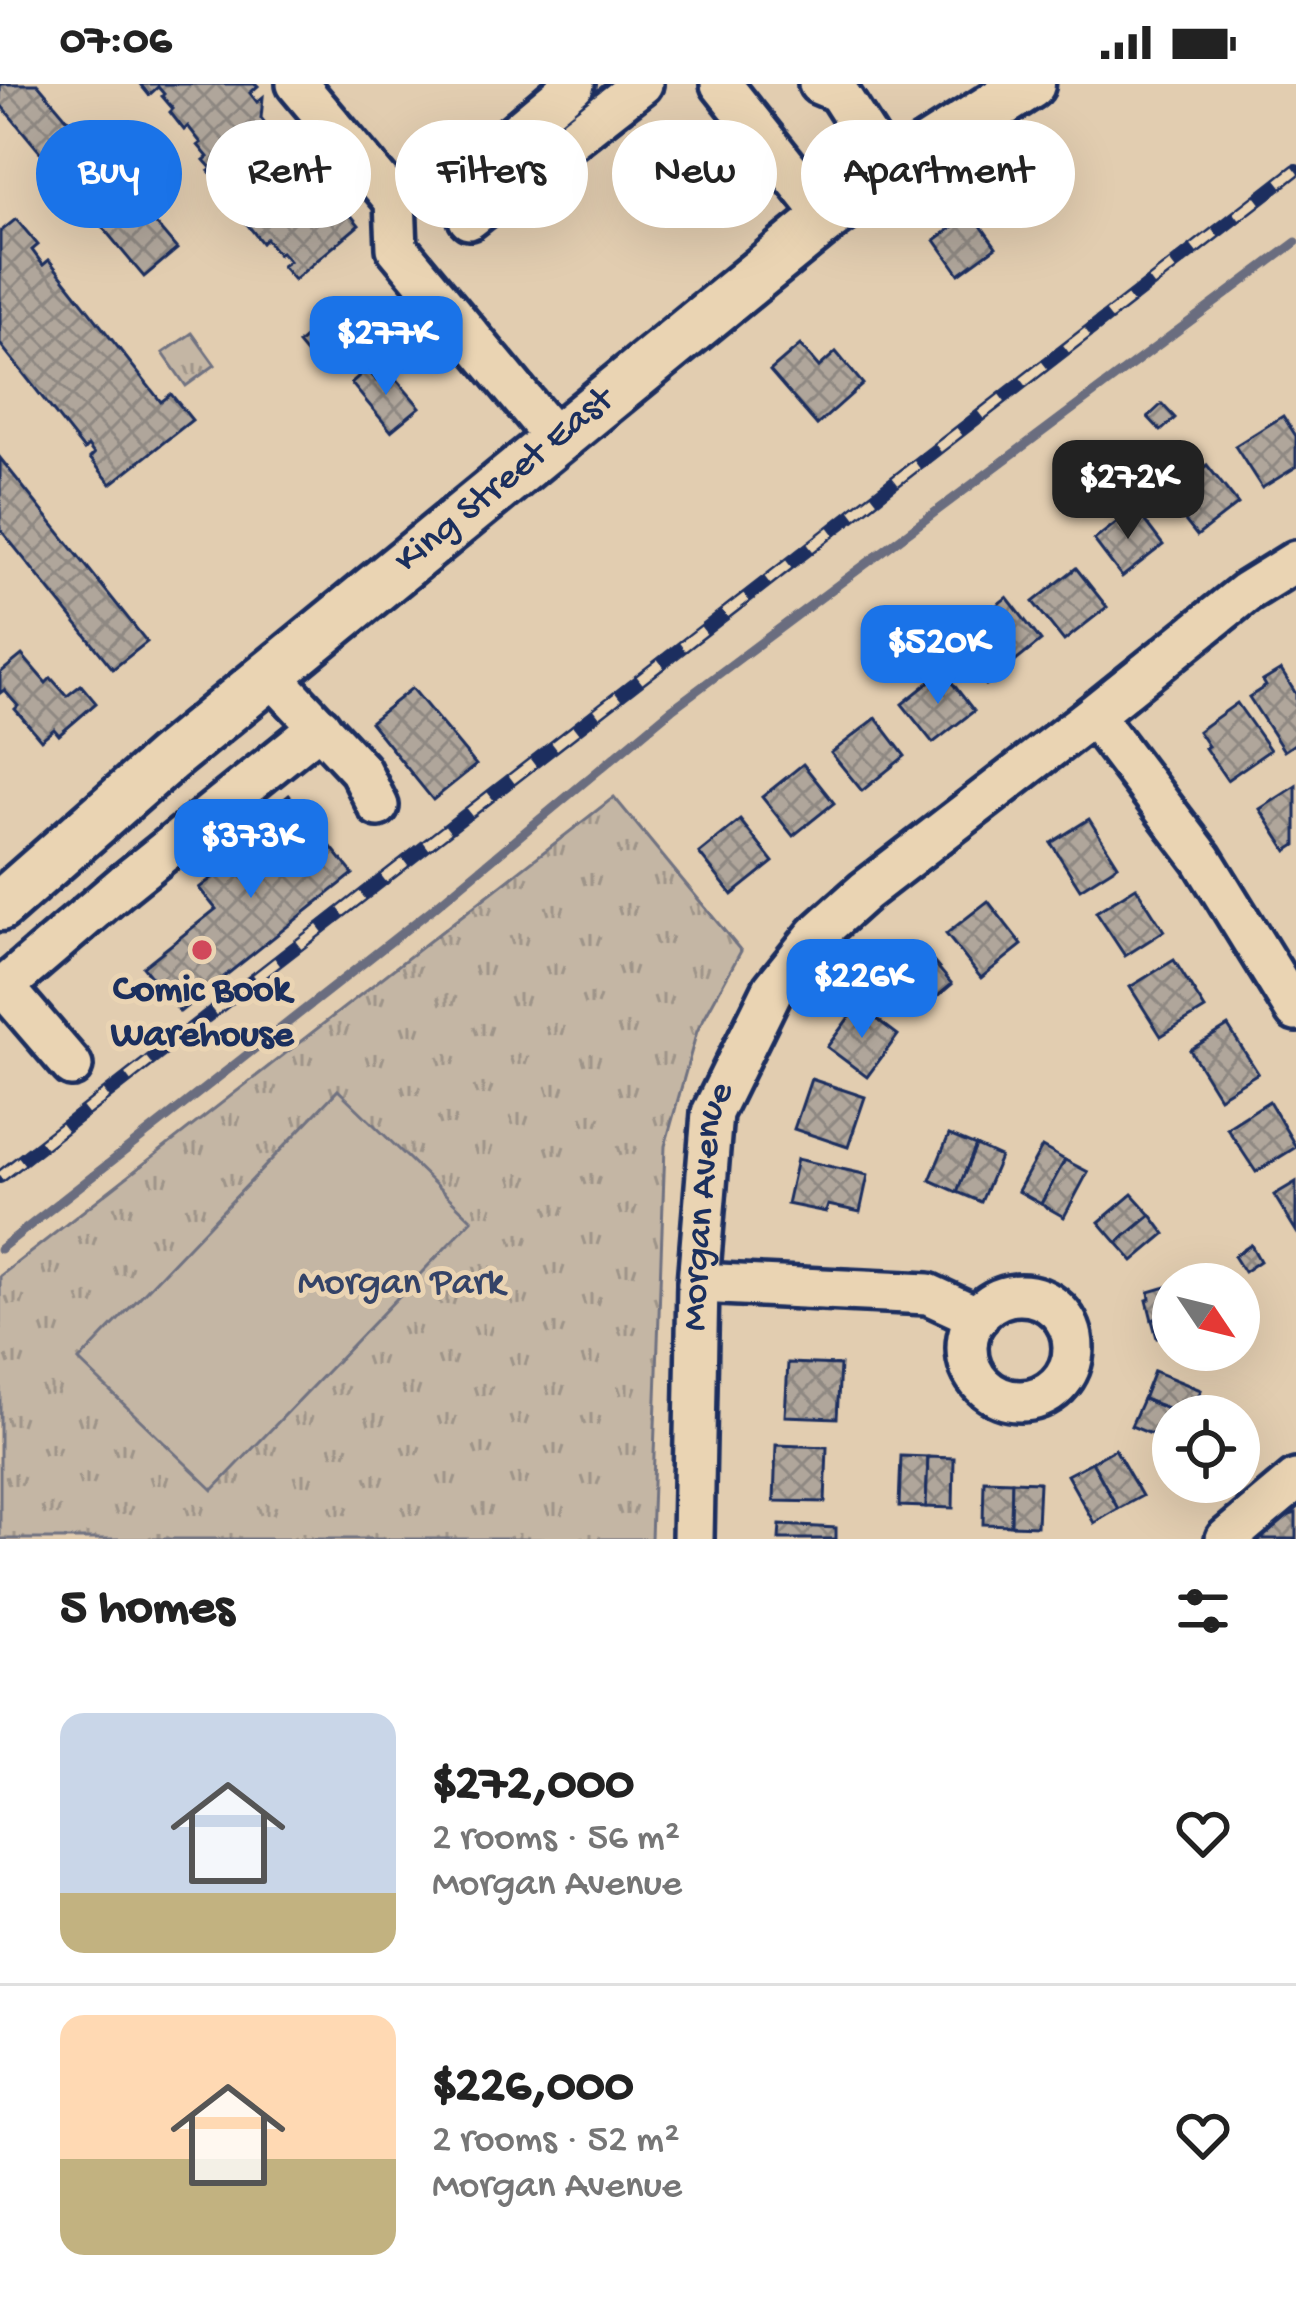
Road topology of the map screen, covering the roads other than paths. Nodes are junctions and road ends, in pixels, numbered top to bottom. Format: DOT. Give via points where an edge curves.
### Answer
graph roads {
  1 [pos="297,84"];
  2 [pos="574,84"];
  3 [pos="642,84"];
  4 [pos="722,84"];
  5 [pos="1030,84"];
  6 [pos="833,87"];
  7 [pos="531,120"];
  8 [pos="855,120"];
  9 [pos="973,120"];
  10 [pos="588,126"];
  11 [pos="801,185"];
  12 [pos="815,228"];
  13 [pos="557,441"];
  14 [pos="1296,561"];
  15 [pos="271,675"];
  16 [pos="1093,715"];
  17 [pos="320,726"];
  18 [pos="378,806"];
  19 [pos="83,832"];
  20 [pos="124,884"];
  21 [pos="0,905"];
  22 [pos="2,985"];
  23 [pos="1296,1011"];
  24 [pos="72,1066"];
  25 [pos="698,1283"];
  26 [pos="978,1317"];
  27 [pos="1296,1480"];
  28 [pos="693,1539"];
  29 [pos="1226,1539"];
  1 -- 13 [label="street" via="395,201 398,248"];
  2 -- 7 [label="street"];
  3 -- 10 [label="street"];
  4 -- 11 [label="street"];
  5 -- 9 [label="main road, King Street East"];
  6 -- 8 [label="street"];
  12 -- 13 [label="main road, King Street East"];
  13 -- 15 [label="main road, King Street East"];
  14 -- 16 [label="street, Morgan Avenue"];
  15 -- 17 [label="street"];
  15 -- 19 [label="main road, King Street East"];
  16 -- 23 [label="street" via="1202,859"];
  16 -- 25 [label="street, Morgan Avenue" via="865,891 773,988 712,1113"];
  17 -- 18 [label="street" via="360,770"];
  17 -- 20 [label="street"];
  19 -- 20 [label="street"];
  19 -- 21 [label="main road, King Street East"];
  20 -- 22 [label="street"];
  22 -- 24 [label="street"];
  25 -- 26 [label="street" via="928,1294"];
  25 -- 28 [label="street, Morgan Avenue"];
  27 -- 29 [label="street"];
}
